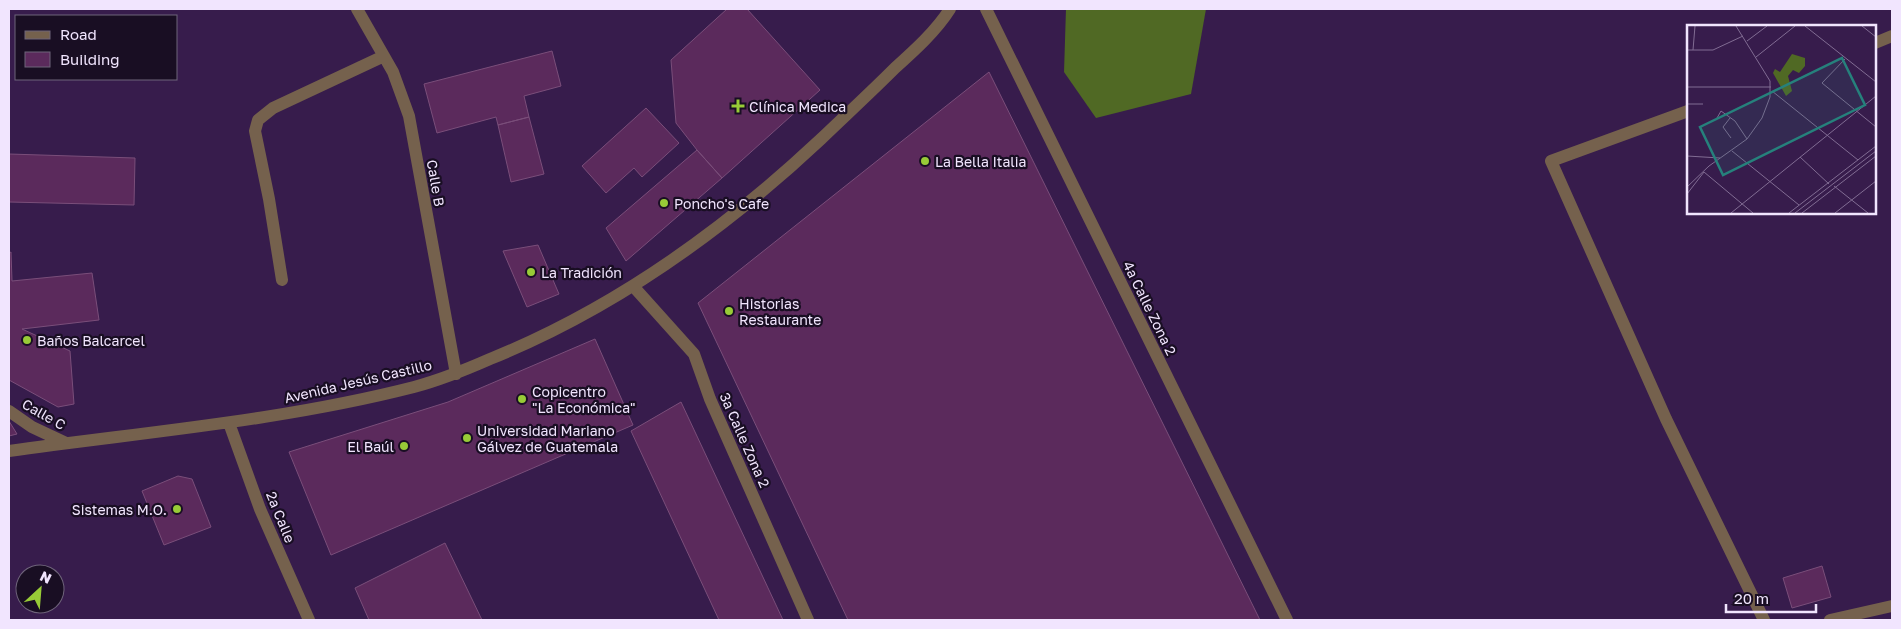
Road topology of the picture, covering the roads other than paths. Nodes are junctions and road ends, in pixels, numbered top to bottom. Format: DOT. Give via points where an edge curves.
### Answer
graph roads {
  1 [pos="357,9"];
  2 [pos="950,9"];
  3 [pos="986,9"];
  4 [pos="1892,36"];
  5 [pos="1876,43"];
  6 [pos="384,56"];
  7 [pos="1687,111"];
  8 [pos="282,280"];
  9 [pos="633,286"];
  10 [pos="456,374"];
  11 [pos="9,411"];
  12 [pos="229,423"];
  13 [pos="66,443"];
  14 [pos="9,452"];
  15 [pos="1892,606"];
  16 [pos="309,620"];
  17 [pos="808,620"];
  18 [pos="1287,620"];
  19 [pos="1764,620"];
  20 [pos="1830,620"];
  1 -- 6 [label="street, Calle B"];
  2 -- 9 [label="street, Avenida Jesús Castillo" via="920,45 762,192"];
  3 -- 18 [label="street, 4a Calle Zona 2"];
  4 -- 5 [label="street"];
  6 -- 8 [label="street" via="272,108 258,120 255,131"];
  6 -- 10 [label="street, Calle B" via="409,116"];
  7 -- 19 [label="street" via="1551,161 1666,419"];
  9 -- 10 [label="street, Avenida Jesús Castillo" via="556,330"];
  9 -- 17 [label="street, 3a Calle Zona 2" via="694,354 710,399"];
  10 -- 12 [label="street, Avenida Jesús Castillo" via="361,398"];
  11 -- 13 [label="street, Calle C" via="32,427"];
  12 -- 13 [label="street, Avenida Jesús Castillo"];
  12 -- 16 [label="street, 2a Calle" via="260,510"];
  13 -- 14 [label="street, Avenida Jesús Castillo"];
  15 -- 20 [label="street"];
}
